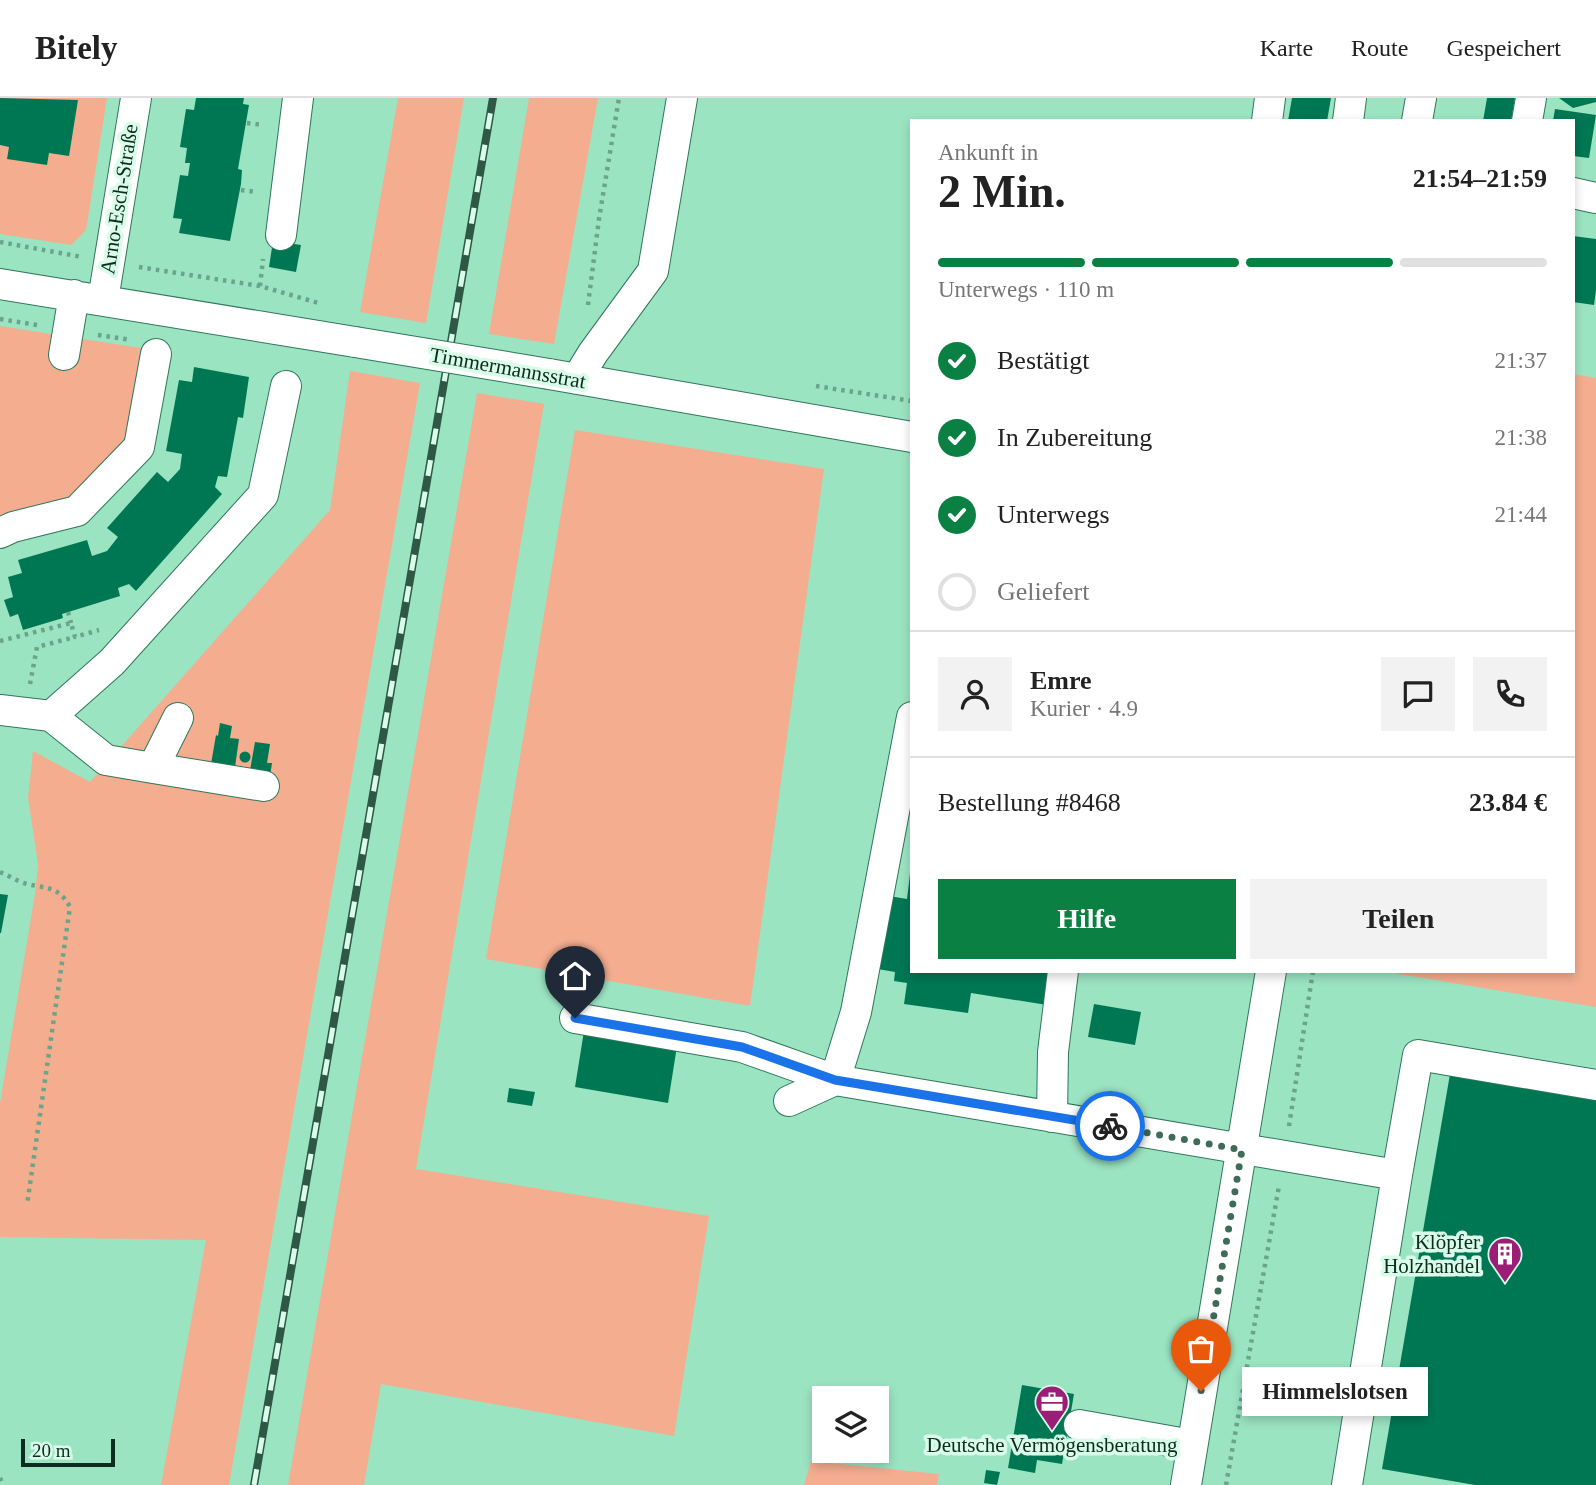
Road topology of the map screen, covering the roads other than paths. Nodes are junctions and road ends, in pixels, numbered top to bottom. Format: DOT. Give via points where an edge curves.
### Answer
graph roads {
  1 [pos="136,98"];
  2 [pos="298,98"];
  3 [pos="682,98"];
  4 [pos="1270,98"];
  5 [pos="1351,98"];
  6 [pos="1421,98"];
  7 [pos="1531,98"];
  8 [pos="1267,119"];
  9 [pos="1348,119"];
  10 [pos="1417,119"];
  11 [pos="1527,119"];
  12 [pos="1575,193"];
  13 [pos="1596,198"];
  14 [pos="281,235"];
  15 [pos="0,284"];
  16 [pos="74,295"];
  17 [pos="103,300"];
  18 [pos="156,354"];
  19 [pos="65,355"];
  20 [pos="563,377"];
  21 [pos="286,386"];
  22 [pos="910,437"];
  23 [pos="0,533"];
  24 [pos="25,713"];
  25 [pos="178,718"];
  26 [pos="910,728"];
  27 [pos="153,768"];
  28 [pos="264,786"];
  29 [pos="1063,973"];
  30 [pos="1271,973"];
  31 [pos="575,1018"];
  32 [pos="835,1080"];
  33 [pos="1596,1085"];
  34 [pos="789,1101"];
  35 [pos="1052,1117"];
  36 [pos="1242,1150"];
  37 [pos="1397,1175"];
  38 [pos="1079,1425"];
  39 [pos="1192,1445"];
  40 [pos="1186,1485"];
  41 [pos="1346,1485"];
  1 -- 17 [label="street, Arno-Esch-Straße"];
  2 -- 14 [label="street"];
  3 -- 20 [label="street" via="653,271 593,353"];
  4 -- 8 [label="street"];
  5 -- 9 [label="street"];
  6 -- 10 [label="street"];
  7 -- 11 [label="street"];
  12 -- 13 [label="street"];
  15 -- 16 [label="street, Timmermannsstrat"];
  16 -- 17 [label="street, Timmermannsstrat"];
  16 -- 19 [label="street"];
  17 -- 20 [label="street, Timmermannsstrat, bridge"];
  18 -- 23 [label="street" via="139,447 77,511"];
  20 -- 22 [label="street, Timmermannsstrat"];
  21 -- 24 [label="street" via="262,495 112,662"];
  24 -- 27 [label="street" via="106,760"];
  25 -- 27 [label="street"];
  26 -- 32 [label="street" via="856,1012"];
  27 -- 28 [label="street"];
  29 -- 35 [label="street" via="1053,1052"];
  30 -- 36 [label="street"];
  31 -- 32 [label="street" via="742,1047"];
  32 -- 34 [label="street"];
  32 -- 35 [label="street"];
  33 -- 37 [label="street" via="1418,1055"];
  35 -- 36 [label="street"];
  36 -- 37 [label="street"];
  36 -- 39 [label="street"];
  37 -- 41 [label="street"];
  38 -- 39 [label="street"];
  39 -- 40 [label="street"];
}
